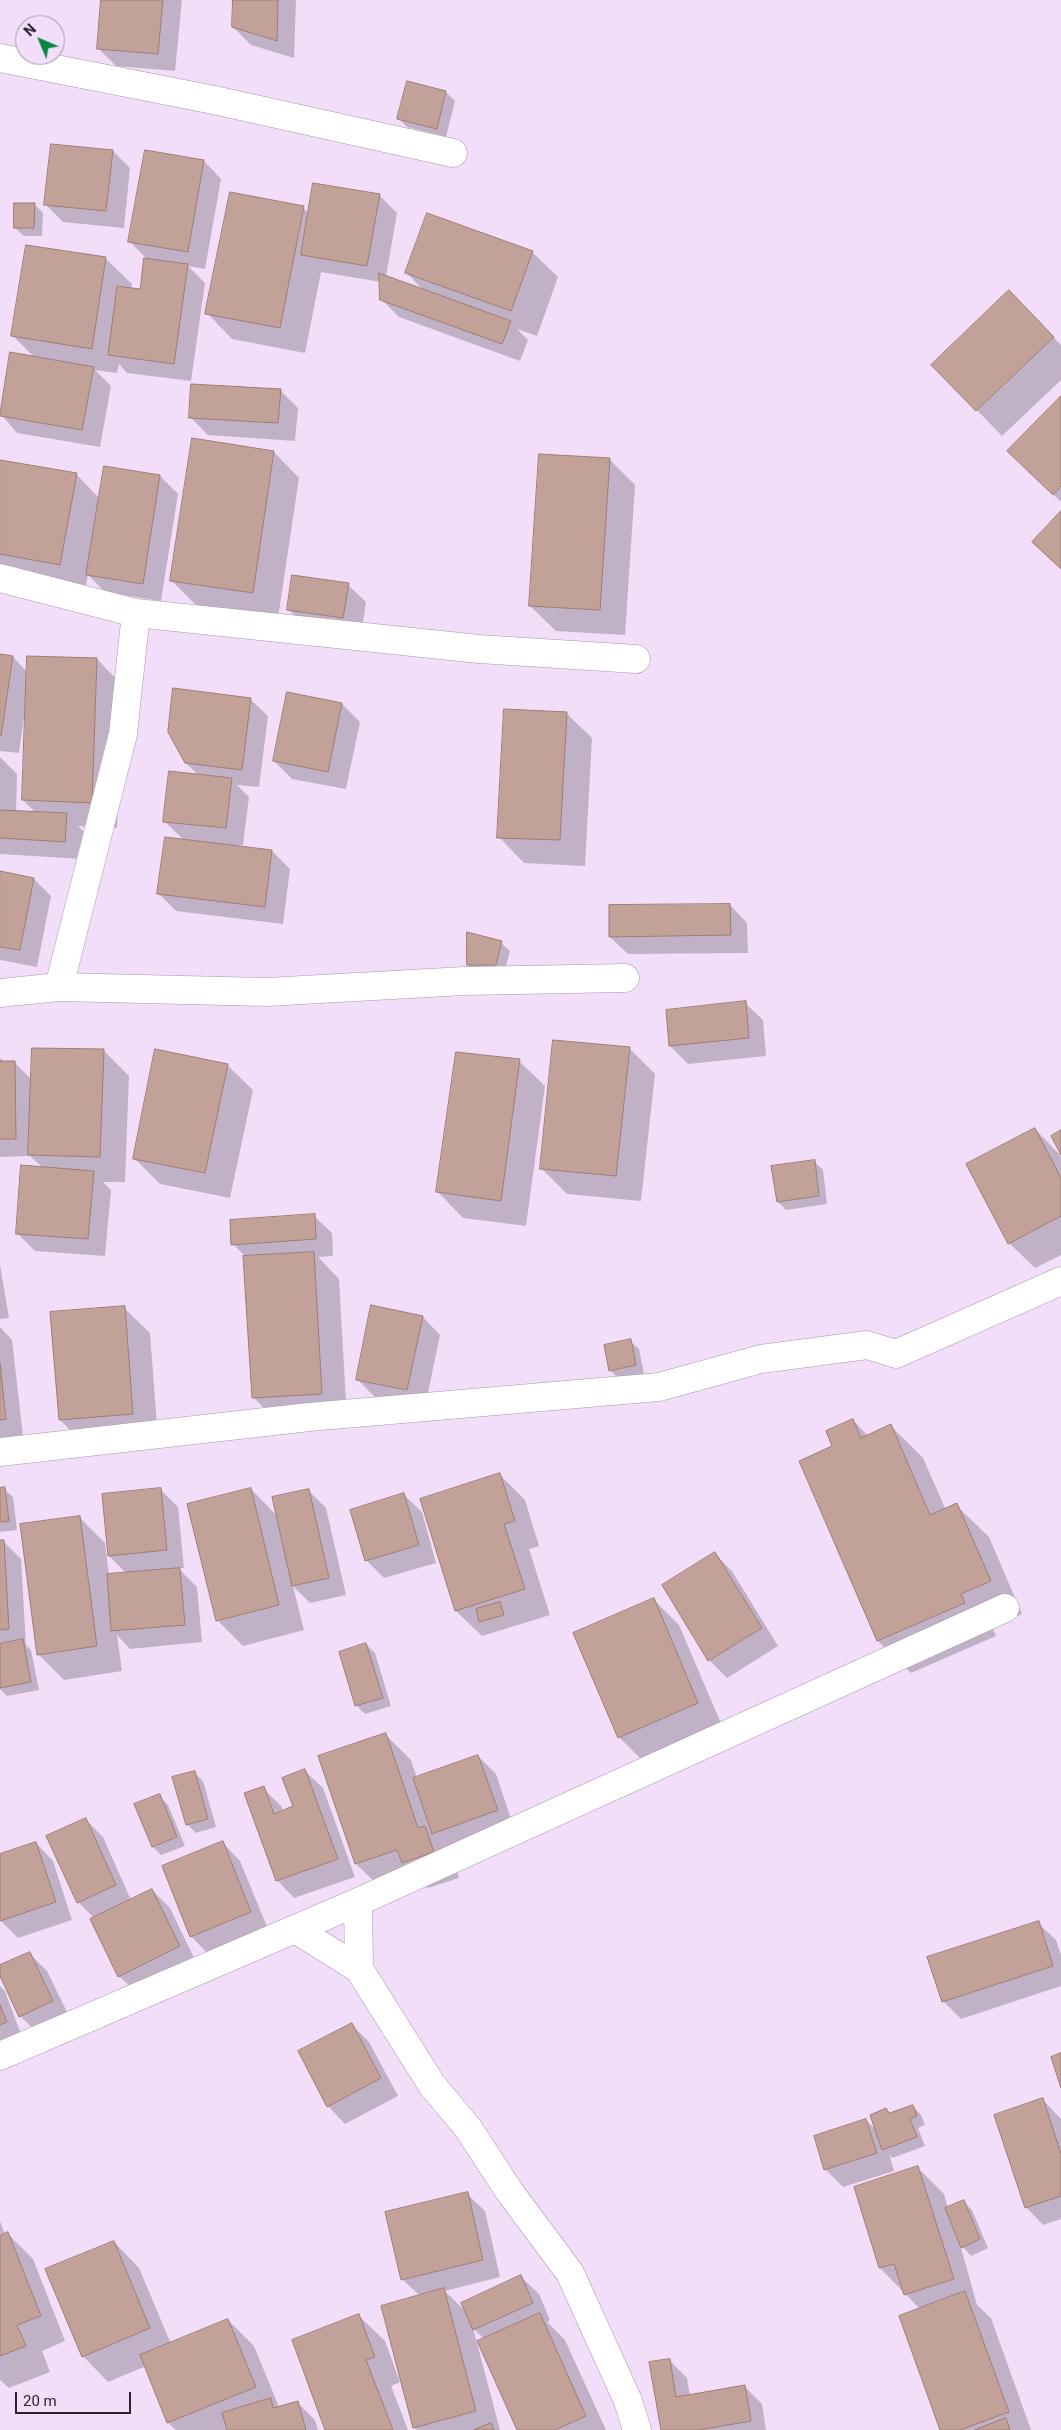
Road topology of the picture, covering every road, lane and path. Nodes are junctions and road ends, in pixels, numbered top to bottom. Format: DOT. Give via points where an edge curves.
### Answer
graph roads {
  1 [pos="0,58"];
  2 [pos="453,153"];
  3 [pos="0,578"];
  4 [pos="136,613"];
  5 [pos="636,659"];
  6 [pos="625,978"];
  7 [pos="59,987"];
  8 [pos="0,994"];
  9 [pos="1061,1281"];
  10 [pos="0,1452"];
  11 [pos="1005,1608"];
  12 [pos="358,1902"];
  13 [pos="295,1929"];
  14 [pos="359,1969"];
  15 [pos="0,2056"];
  16 [pos="637,2430"];
  1 -- 2 [label="street" via="214,100"];
  3 -- 4 [label="street"];
  4 -- 5 [label="street" via="479,649"];
  4 -- 7 [label="street" via="123,734"];
  6 -- 7 [label="street" via="464,981 267,992"];
  7 -- 8 [label="street"];
  9 -- 10 [label="street" via="896,1354 867,1345 761,1359 659,1386 309,1417"];
  11 -- 12 [label="street"];
  12 -- 13 [label="street"];
  12 -- 14 [label="street"];
  13 -- 14 [label="street"];
  13 -- 15 [label="street"];
  14 -- 16 [label="street" via="432,2085 468,2128 570,2273 628,2401"];
}
